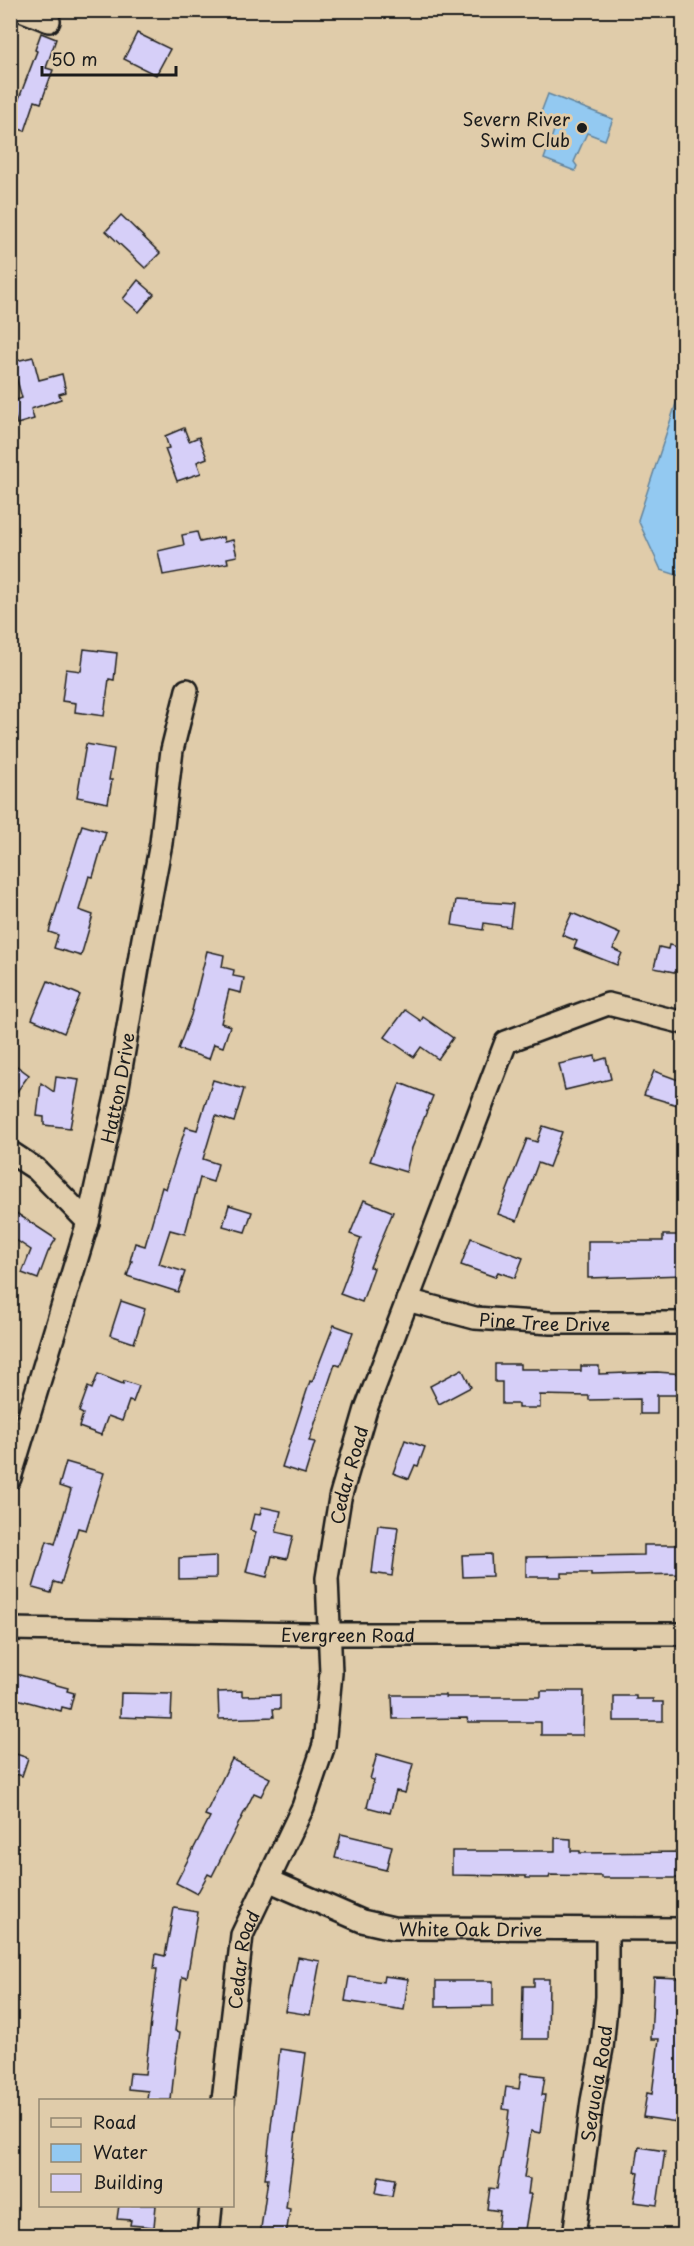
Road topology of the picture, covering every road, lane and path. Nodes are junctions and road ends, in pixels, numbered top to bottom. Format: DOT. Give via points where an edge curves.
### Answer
graph roads {
  1 [pos="21,10"];
  2 [pos="49,21"];
  3 [pos="187,690"];
  4 [pos="684,1023"];
  5 [pos="10,1152"];
  6 [pos="88,1222"];
  7 [pos="407,1300"];
  8 [pos="684,1323"];
  9 [pos="10,1478"];
  10 [pos="10,1629"];
  11 [pos="330,1634"];
  12 [pos="684,1634"];
  13 [pos="267,1880"];
  14 [pos="607,1929"];
  15 [pos="684,1929"];
  16 [pos="223,2099"];
  17 [pos="211,2207"];
  18 [pos="208,2235"];
  19 [pos="574,2235"];
  1 -- 2 [label="street"];
  3 -- 6 [label="street, Hatton Drive" via="172,750 161,843 117,1092"];
  4 -- 7 [label="street, Cedar Road" via="608,1004 506,1042"];
  5 -- 6 [label="street" via="36,1169"];
  6 -- 9 [label="street, Hatton Drive"];
  7 -- 8 [label="street, Pine Tree Drive" via="475,1318 550,1323"];
  7 -- 11 [label="street, Cedar Road" via="366,1409 340,1498 327,1578"];
  10 -- 11 [label="street, Evergreen Road"];
  11 -- 12 [label="street, Evergreen Road"];
  11 -- 13 [label="street, Cedar Road" via="331,1673 324,1745 303,1807"];
  13 -- 14 [label="street, White Oak Drive" via="362,1921 393,1928"];
  13 -- 16 [label="street, Cedar Road" via="240,1944"];
  14 -- 15 [label="street, White Oak Drive"];
  14 -- 19 [label="street, Sequoia Road" via="602,2048"];
  17 -- 18 [label="street"];
}
